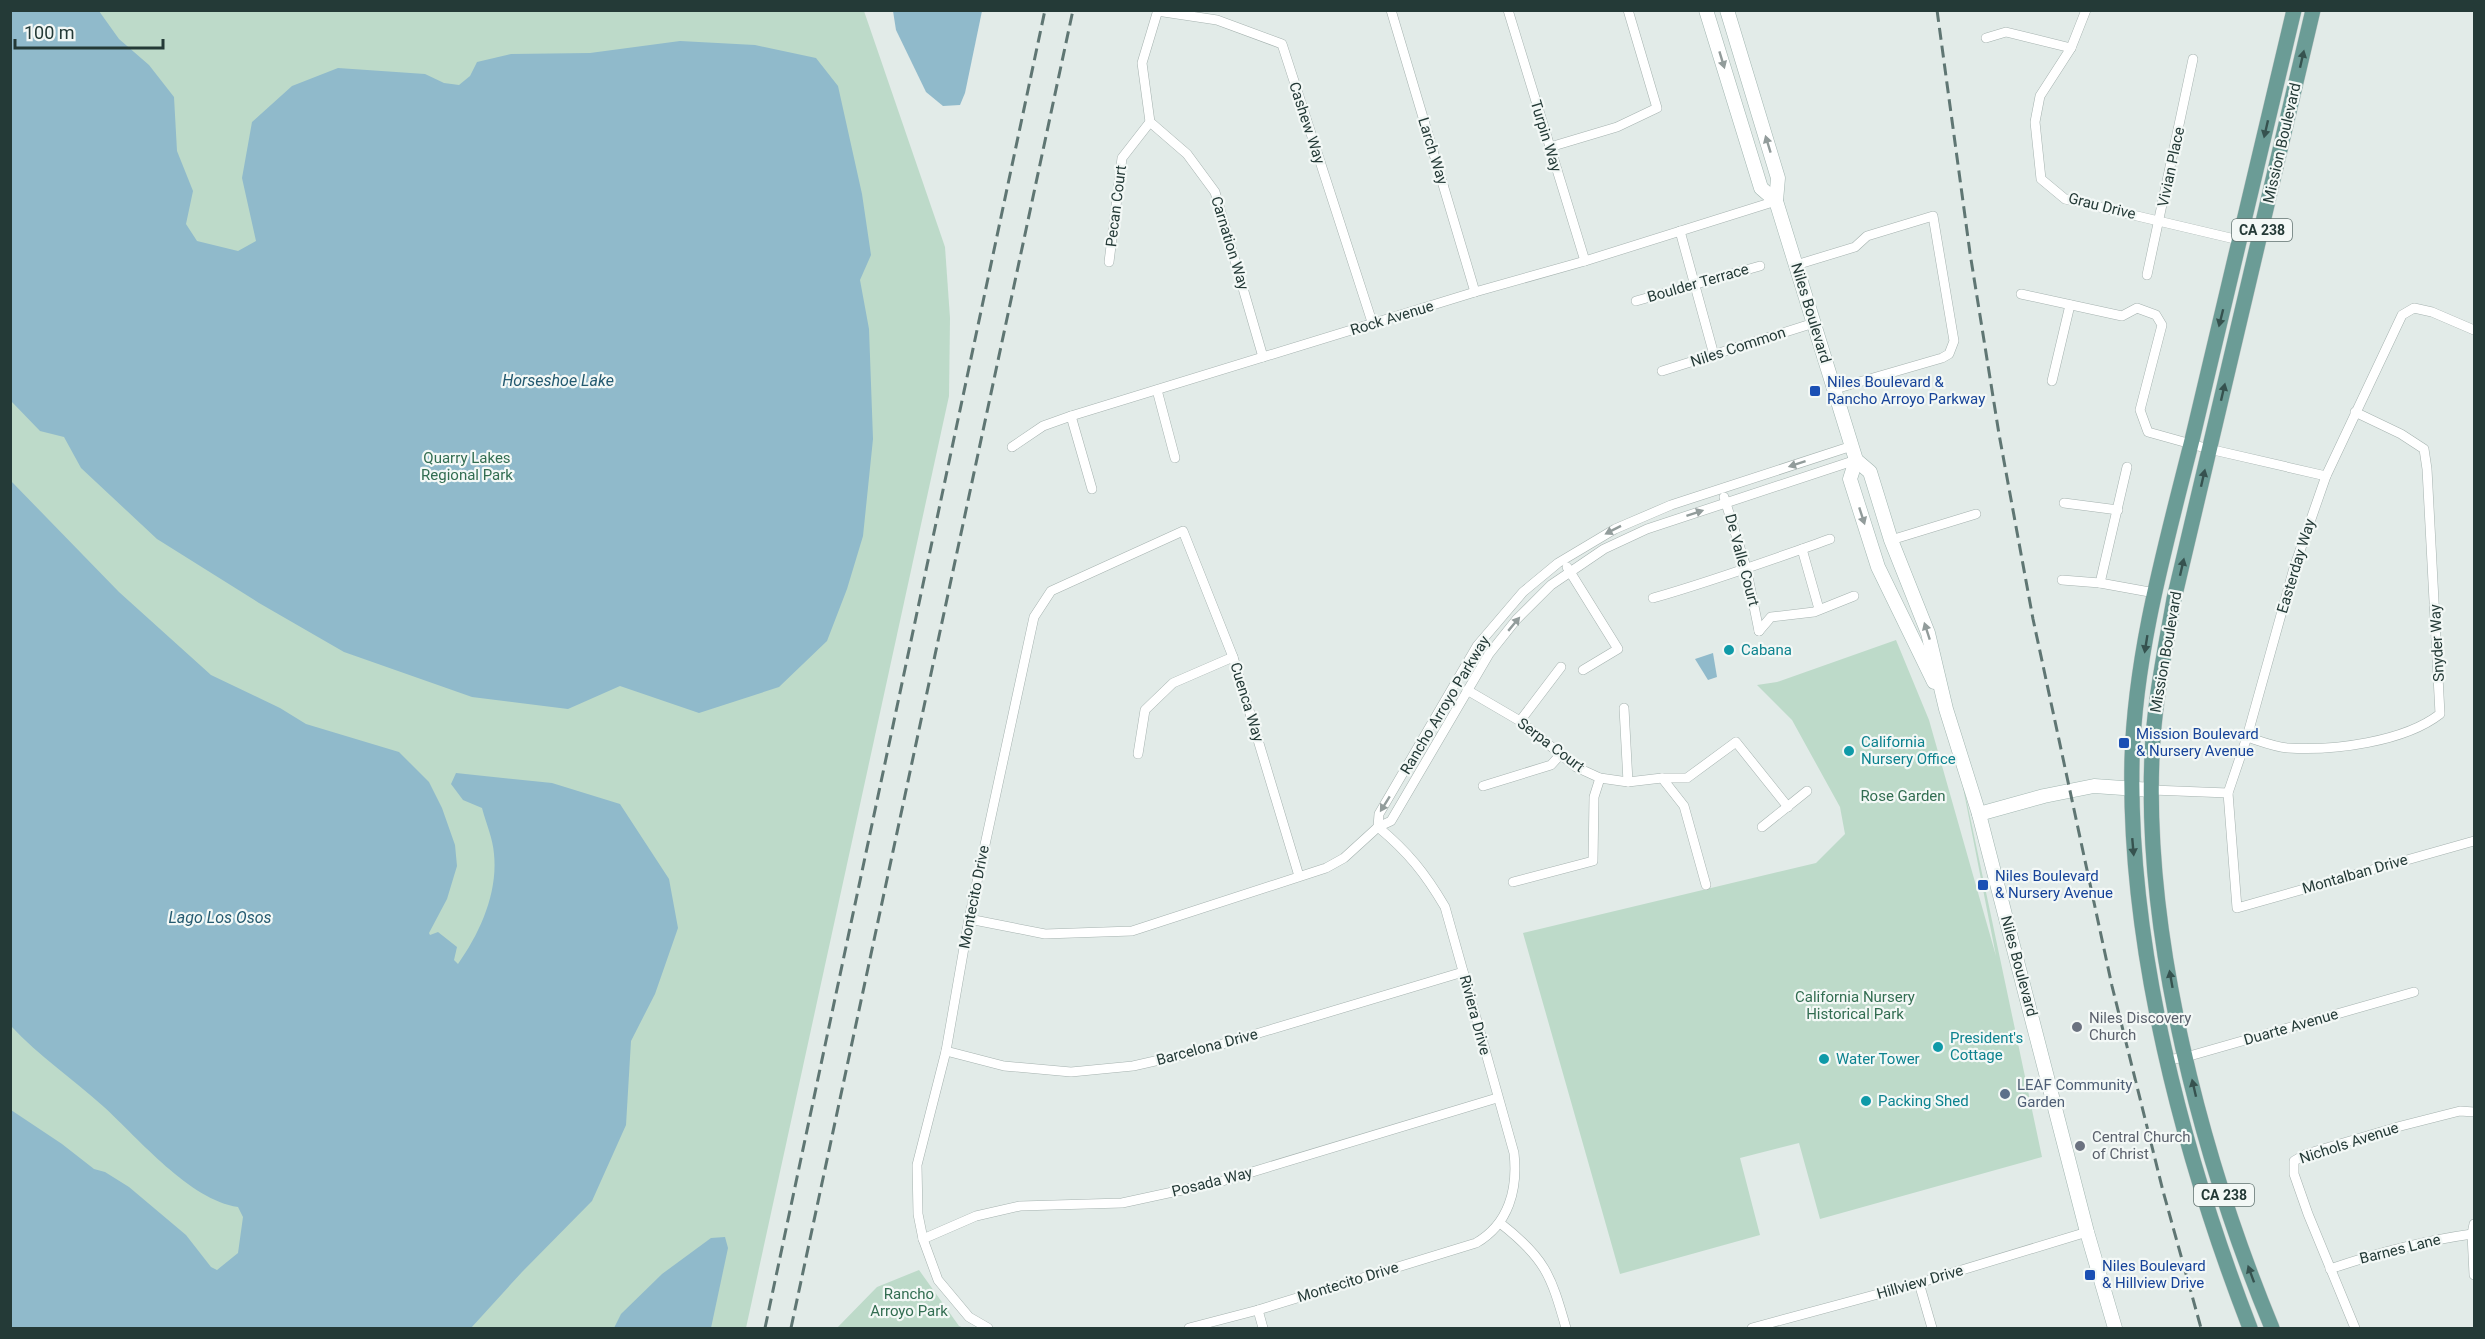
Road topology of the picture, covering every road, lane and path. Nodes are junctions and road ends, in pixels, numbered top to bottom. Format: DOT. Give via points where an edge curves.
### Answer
graph roads {
  1 [pos="1391,10"];
  2 [pos="1508,10"];
  3 [pos="1628,10"];
  4 [pos="1706,10"];
  5 [pos="1727,10"];
  6 [pos="2086,10"];
  7 [pos="2294,10"];
  8 [pos="2313,10"];
  9 [pos="1157,11"];
  10 [pos="1986,38"];
  11 [pos="2072,48"];
  12 [pos="2193,59"];
  13 [pos="1150,122"];
  14 [pos="1550,147"];
  15 [pos="1776,201"];
  16 [pos="2160,220"];
  17 [pos="1680,231"];
  18 [pos="2240,240"];
  19 [pos="1584,261"];
  20 [pos="1109,262"];
  21 [pos="1796,265"];
  22 [pos="1760,266"];
  23 [pos="2147,275"];
  24 [pos="1694,284"];
  25 [pos="1475,292"];
  26 [pos="2021,294"];
  27 [pos="1636,301"];
  28 [pos="2070,305"];
  29 [pos="1814,323"];
  30 [pos="1373,325"];
  31 [pos="2475,330"];
  32 [pos="1714,355"];
  33 [pos="1263,357"];
  34 [pos="1662,372"];
  35 [pos="2052,381"];
  36 [pos="1834,389"];
  37 [pos="1157,390"];
  38 [pos="2355,412"];
  39 [pos="1071,416"];
  40 [pos="2191,444"];
  41 [pos="1852,446"];
  42 [pos="1012,447"];
  43 [pos="2209,449"];
  44 [pos="1175,458"];
  45 [pos="1857,460"];
  46 [pos="2127,467"];
  47 [pos="2326,476"];
  48 [pos="1092,489"];
  49 [pos="1722,489"];
  50 [pos="1726,503"];
  51 [pos="2064,503"];
  52 [pos="2118,510"];
  53 [pos="1976,514"];
  54 [pos="1183,531"];
  55 [pos="1830,539"];
  56 [pos="1891,540"];
  57 [pos="1802,549"];
  58 [pos="1563,560"];
  59 [pos="1746,567"];
  60 [pos="1570,570"];
  61 [pos="2062,580"];
  62 [pos="2100,583"];
  63 [pos="2155,593"];
  64 [pos="1854,596"];
  65 [pos="1653,598"];
  66 [pos="1819,609"];
  67 [pos="1233,657"];
  68 [pos="1561,667"];
  69 [pos="1583,670"];
  70 [pos="1467,690"];
  71 [pos="1624,708"];
  72 [pos="1946,708"];
  73 [pos="1520,721"];
  74 [pos="2247,737"];
  75 [pos="1138,754"];
  76 [pos="1560,754"];
  77 [pos="1600,778"];
  78 [pos="1662,778"];
  79 [pos="1628,782"];
  80 [pos="1483,786"];
  81 [pos="2132,789"];
  82 [pos="2152,790"];
  83 [pos="1807,792"];
  84 [pos="2228,793"];
  85 [pos="1788,807"];
  86 [pos="1979,814"];
  87 [pos="1378,827"];
  88 [pos="1762,827"];
  89 [pos="2475,842"];
  90 [pos="1299,876"];
  91 [pos="1513,882"];
  92 [pos="1706,885"];
  93 [pos="2236,908"];
  94 [pos="969,919"];
  95 [pos="1463,972"];
  96 [pos="2414,992"];
  97 [pos="945,1052"];
  98 [pos="2187,1057"];
  99 [pos="2167,1060"];
  100 [pos="1497,1098"];
  101 [pos="2475,1112"];
  102 [pos="1500,1223"];
  103 [pos="2475,1224"];
  104 [pos="2087,1232"];
  105 [pos="2472,1234"];
  106 [pos="923,1239"];
  107 [pos="2330,1269"];
  108 [pos="2475,1275"];
  109 [pos="1919,1283"];
  110 [pos="1258,1310"];
  111 [pos="988,1329"];
  112 [pos="1189,1329"];
  113 [pos="1263,1329"];
  114 [pos="1566,1329"];
  115 [pos="1752,1329"];
  116 [pos="1932,1329"];
  117 [pos="2115,1329"];
  118 [pos="2250,1329"];
  119 [pos="2272,1329"];
  120 [pos="2355,1329"];
  1 -- 25 [label="street, Larch Way"];
  2 -- 14 [label="street, Turpin Way"];
  3 -- 14 [label="street" via="1657,108 1617,127"];
  4 -- 15 [label="main road, Niles Boulevard, one-way" via="1761,188"];
  15 -- 5 [label="main road, Niles Boulevard, one-way" via="1778,178"];
  6 -- 11 [label="street, Grau Drive"];
  7 -- 18 [label="main road, Mission Boulevard / CA 238, one-way"];
  43 -- 8 [label="main road, Mission Boulevard / CA 238, one-way"];
  9 -- 13 [label="street" via="1142,63"];
  9 -- 30 [label="street, Cashew Way" via="1217,20 1282,44"];
  10 -- 11 [label="street" via="2006,32"];
  11 -- 16 [label="street, Grau Drive" via="2040,96 2036,122 2041,179 2065,199"];
  12 -- 16 [label="street, Vivian Place"];
  13 -- 20 [label="street, Pecan Court" via="1122,158"];
  13 -- 33 [label="street, Carnation Way" via="1187,154 1215,192"];
  14 -- 19 [label="street, Turpin Way"];
  15 -- 17 [label="street, Rock Avenue"];
  15 -- 21 [label="main road, Niles Boulevard"];
  16 -- 18 [label="street, Grau Drive"];
  16 -- 23 [label="street, Vivian Place"];
  17 -- 19 [label="street, Rock Avenue"];
  17 -- 24 [label="street"];
  18 -- 40 [label="main road, Mission Boulevard / CA 238, one-way"];
  19 -- 25 [label="street, Rock Avenue"];
  21 -- 29 [label="main road, Niles Boulevard"];
  21 -- 36 [label="street" via="1855,247 1867,236 1933,216 1953,348 1942,358"];
  22 -- 24 [label="street, Boulder Terrace"];
  24 -- 27 [label="street, Boulder Terrace"];
  24 -- 32 [label="street"];
  25 -- 30 [label="street, Rock Avenue"];
  26 -- 28 [label="street"];
  28 -- 35 [label="street"];
  28 -- 40 [label="street" via="2122,316 2137,308 2156,315 2162,325 2140,410 2148,432"];
  29 -- 32 [label="street, Niles Common"];
  29 -- 36 [label="main road, Niles Boulevard"];
  30 -- 33 [label="street, Rock Avenue"];
  31 -- 38 [label="street, Easterday Way" via="2414,308 2402,315"];
  32 -- 34 [label="street, Niles Common"];
  33 -- 37 [label="street, Rock Avenue"];
  36 -- 41 [label="main road, Niles Boulevard"];
  37 -- 39 [label="street, Rock Avenue"];
  37 -- 44 [label="street"];
  38 -- 47 [label="street, Easterday Way"];
  38 -- 74 [label="street, Snyder Way" via="2424,449 2440,714 2426,725 2370,742 2286,748"];
  39 -- 42 [label="street, Rock Avenue" via="1043,426"];
  39 -- 48 [label="street"];
  40 -- 43 [label="street"];
  40 -- 63 [label="main road, Mission Boulevard / CA 238"];
  41 -- 45 [label="main road, Niles Boulevard"];
  41 -- 49 [label="street, Rancho Arroyo Parkway, one-way"];
  43 -- 47 [label="street"];
  82 -- 43 [label="main road, Mission Boulevard / CA 238, one-way" via="2157,696 2174,599"];
  45 -- 50 [label="street, Rancho Arroyo Parkway"];
  45 -- 56 [label="main road, Niles Boulevard" via="1870,472"];
  45 -- 72 [label="main road, Niles Boulevard, one-way" via="1850,479 1878,567"];
  46 -- 52 [label="street"];
  47 -- 74 [label="street, Easterday Way" via="2294,568"];
  49 -- 50 [label="street, De Valle Court"];
  49 -- 58 [label="street, Rancho Arroyo Parkway, one-way" via="1643,516"];
  50 -- 59 [label="street, De Valle Court"];
  60 -- 50 [label="street, Rancho Arroyo Parkway, one-way" via="1627,537"];
  51 -- 52 [label="street"];
  52 -- 62 [label="street"];
  53 -- 56 [label="street"];
  54 -- 67 [label="street, Cuenca Way"];
  54 -- 94 [label="street, Montecito Drive" via="1051,591 1034,617"];
  55 -- 57 [label="street"];
  72 -- 56 [label="main road, Niles Boulevard, one-way" via="1928,633"];
  57 -- 59 [label="street"];
  57 -- 66 [label="street"];
  58 -- 60 [label="street"];
  58 -- 87 [label="street, Rancho Arroyo Parkway, one-way" via="1523,592 1477,646 1379,814"];
  59 -- 65 [label="street" via="1724,578"];
  59 -- 66 [label="street, De Valle Court" via="1759,631 1771,617"];
  60 -- 69 [label="street" via="1618,649"];
  70 -- 60 [label="street, Rancho Arroyo Parkway, one-way" via="1516,620"];
  61 -- 62 [label="street"];
  62 -- 63 [label="street"];
  63 -- 81 [label="main road, Mission Boulevard / CA 238, one-way" via="2138,698"];
  64 -- 66 [label="street"];
  67 -- 75 [label="street" via="1173,683 1145,710"];
  67 -- 90 [label="street, Cuenca Way"];
  68 -- 73 [label="street"];
  70 -- 73 [label="street, Serpa Court"];
  70 -- 87 [label="street, Rancho Arroyo Parkway" via="1391,821"];
  71 -- 79 [label="street"];
  72 -- 86 [label="main road, Niles Boulevard"];
  73 -- 76 [label="street, Serpa Court"];
  74 -- 84 [label="street, Easterday Way"];
  76 -- 77 [label="street, Serpa Court"];
  76 -- 80 [label="street" via="1551,765"];
  77 -- 79 [label="street, Serpa Court"];
  77 -- 91 [label="street" via="1594,797 1593,861"];
  78 -- 79 [label="street, Serpa Court"];
  78 -- 85 [label="street, Serpa Court" via="1687,778 1736,742"];
  78 -- 92 [label="street" via="1684,806"];
  81 -- 82 [label="main road"];
  81 -- 86 [label="main road" via="2094,786"];
  81 -- 99 [label="main road, Mission Boulevard / CA 238, one-way" via="2138,889"];
  82 -- 84 [label="street"];
  98 -- 82 [label="main road, Mission Boulevard / CA 238, one-way" via="2159,909"];
  83 -- 85 [label="street"];
  84 -- 93 [label="street, Easterday Way"];
  85 -- 88 [label="street"];
  86 -- 104 [label="main road, Niles Boulevard"];
  87 -- 90 [label="street, Rancho Arroyo Parkway" via="1344,858"];
  87 -- 95 [label="street, Riviera Drive" via="1426,874 1445,907"];
  89 -- 93 [label="street, Montalban Drive"];
  90 -- 94 [label="street, Rancho Arroyo Parkway" via="1132,931 1045,934"];
  94 -- 97 [label="street, Montecito Drive"];
  95 -- 97 [label="street, Barcelona Drive" via="1199,1051 1133,1066 1071,1072 1004,1066"];
  95 -- 100 [label="street, Riviera Drive"];
  96 -- 98 [label="street, Duarte Avenue"];
  97 -- 106 [label="street, Montecito Drive" via="917,1165"];
  98 -- 99 [label="street, Duarte Avenue"];
  119 -- 98 [label="main road, Mission Boulevard / CA 238, one-way" via="2229,1211"];
  99 -- 118 [label="main road, Mission Boulevard / CA 238" via="2198,1178"];
  100 -- 102 [label="street, Riviera Drive" via="1517,1175"];
  100 -- 106 [label="street, Posada Way" via="1219,1182 1122,1203 1020,1206 976,1216"];
  101 -- 107 [label="street, Nichols Avenue" via="2460,1111 2401,1126 2294,1161 2298,1184"];
  102 -- 110 [label="street, Montecito Drive" via="1476,1243"];
  102 -- 114 [label="street" via="1532,1249 1544,1267 1554,1286"];
  103 -- 105 [label="street"];
  104 -- 109 [label="street, Hillview Drive"];
  104 -- 117 [label="main road, Niles Boulevard"];
  105 -- 107 [label="street, Barnes Lane" via="2382,1251"];
  105 -- 108 [label="street"];
  106 -- 111 [label="street, Montecito Drive" via="938,1280 969,1317"];
  107 -- 120 [label="street, Nichols Avenue"];
  109 -- 115 [label="street, Hillview Drive"];
  109 -- 116 [label="street"];
  110 -- 112 [label="street, Montecito Drive"];
  110 -- 113 [label="street"];
}
